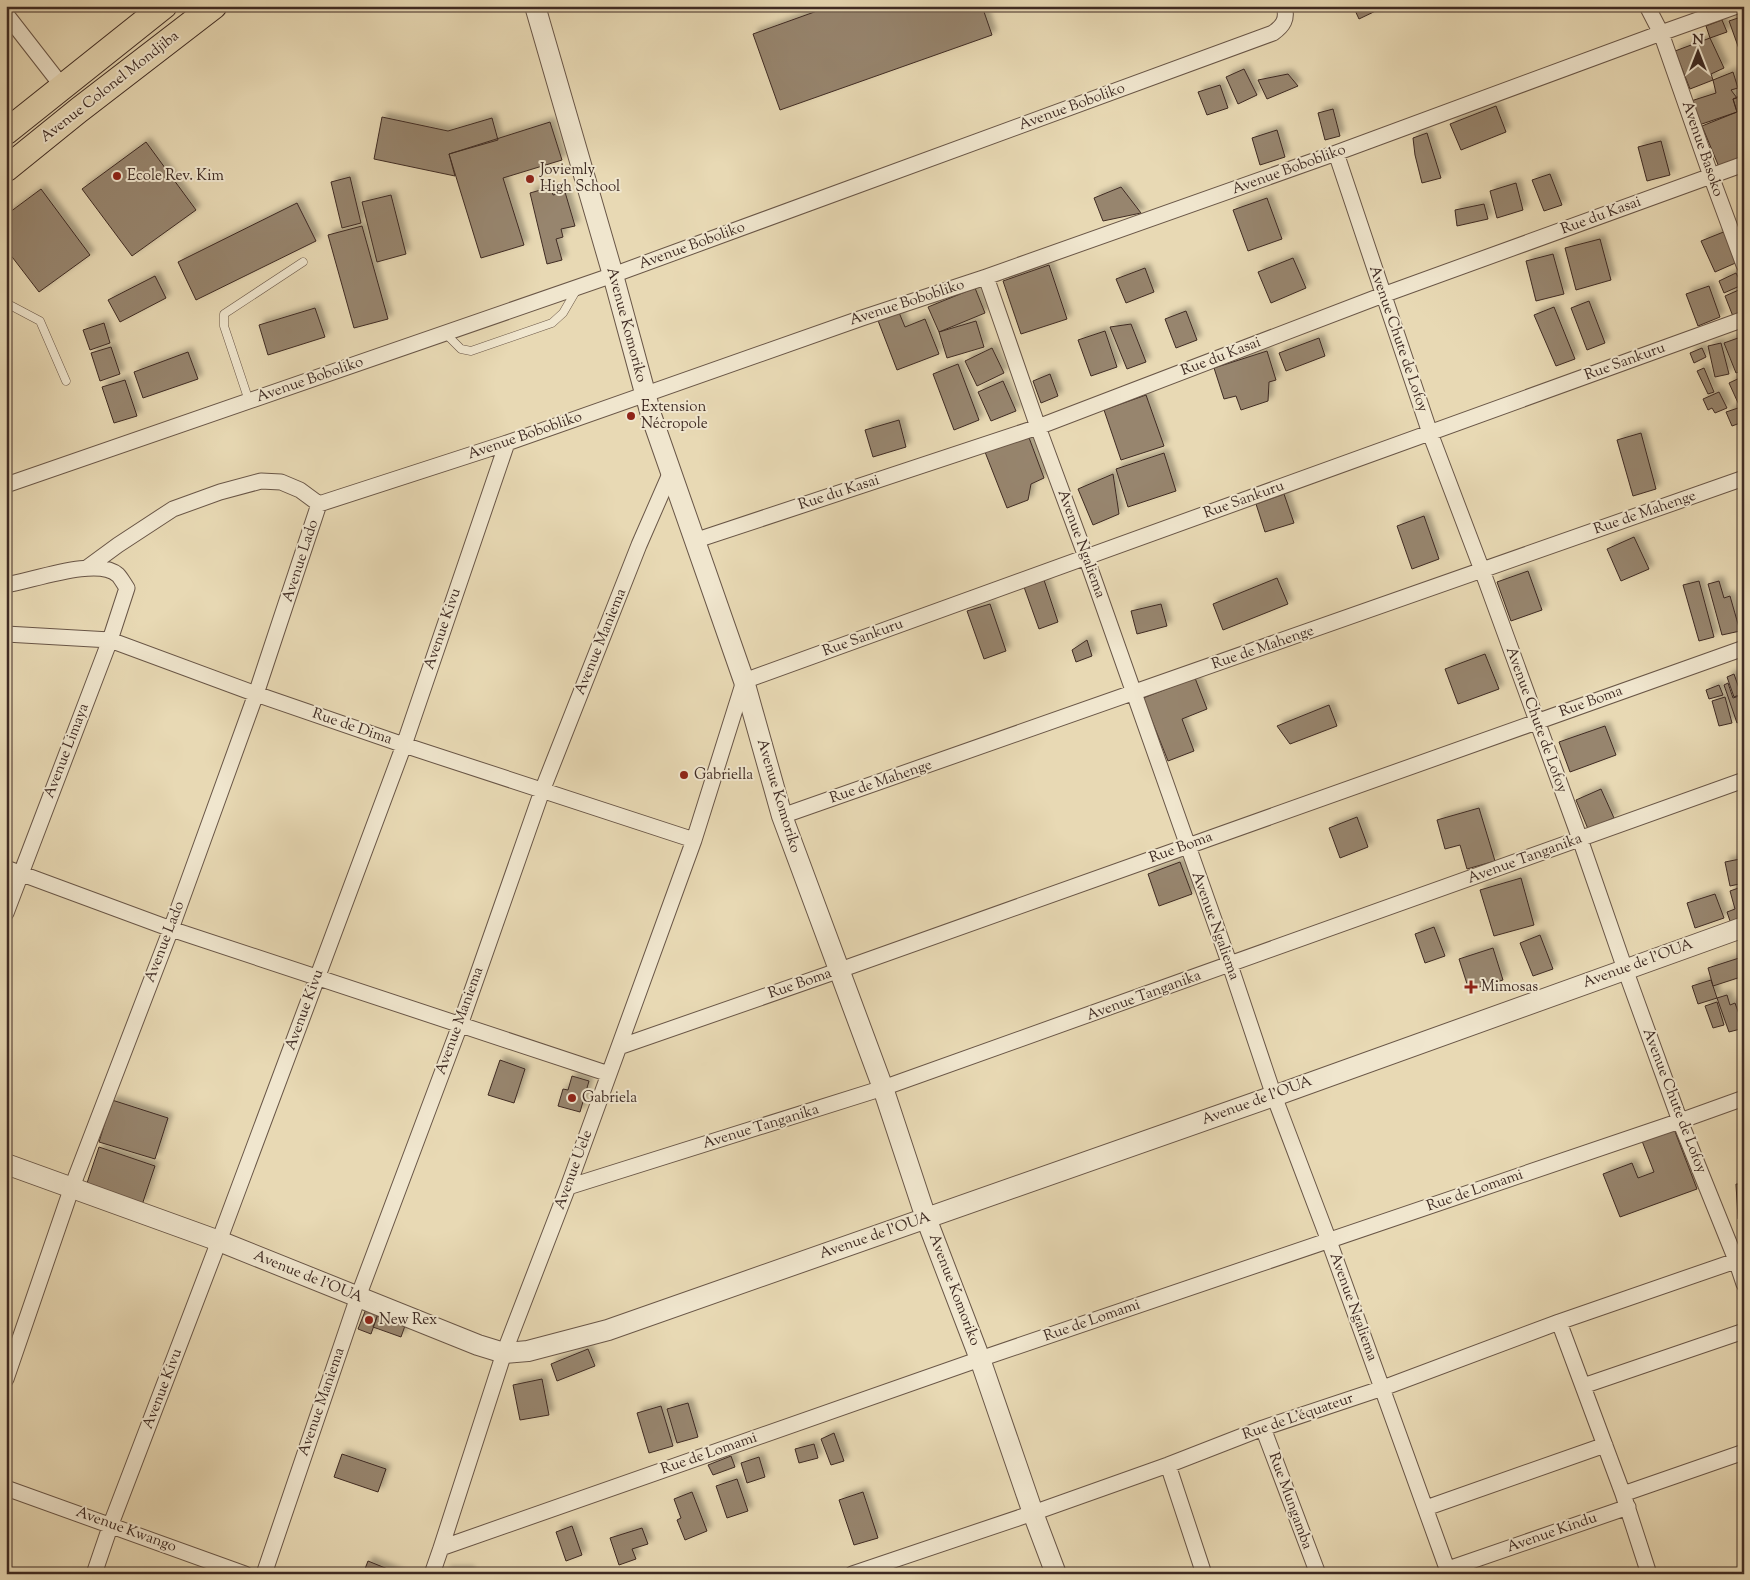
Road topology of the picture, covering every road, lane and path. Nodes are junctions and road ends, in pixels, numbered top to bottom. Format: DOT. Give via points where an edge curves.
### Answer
graph roads {
  1 [pos="164,6"];
  2 [pos="214,6"];
  3 [pos="535,6"];
  4 [pos="1647,6"];
  5 [pos="1737,6"];
  6 [pos="6,14"];
  7 [pos="1285,14"];
  8 [pos="1661,33"];
  9 [pos="62,86"];
  10 [pos="6,132"];
  11 [pos="1336,153"];
  12 [pos="1744,164"];
  13 [pos="6,169"];
  14 [pos="1711,176"];
  15 [pos="304,262"];
  16 [pos="1744,265"];
  17 [pos="613,275"];
  18 [pos="986,277"];
  19 [pos="578,287"];
  20 [pos="1383,295"];
  21 [pos="6,303"];
  22 [pos="1744,319"];
  23 [pos="445,333"];
  24 [pos="66,381"];
  25 [pos="645,396"];
  26 [pos="249,401"];
  27 [pos="1038,427"];
  28 [pos="1430,433"];
  29 [pos="507,443"];
  30 [pos="670,474"];
  31 [pos="1744,478"];
  32 [pos="6,485"];
  33 [pos="319,504"];
  34 [pos="694,541"];
  35 [pos="1086,557"];
  36 [pos="88,567"];
  37 [pos="1482,570"];
  38 [pos="6,585"];
  39 [pos="6,634"];
  40 [pos="110,640"];
  41 [pos="1744,648"];
  42 [pos="744,681"];
  43 [pos="1134,693"];
  44 [pos="256,694"];
  45 [pos="1536,722"];
  46 [pos="404,745"];
  47 [pos="1744,780"];
  48 [pos="542,791"];
  49 [pos="782,816"];
  50 [pos="1580,839"];
  51 [pos="694,840"];
  52 [pos="1187,846"];
  53 [pos="13,871"];
  54 [pos="6,913"];
  55 [pos="1744,926"];
  56 [pos="171,929"];
  57 [pos="1230,965"];
  58 [pos="1625,969"];
  59 [pos="840,970"];
  60 [pos="316,978"];
  61 [pos="460,1025"];
  62 [pos="619,1047"];
  63 [pos="609,1074"];
  64 [pos="883,1088"];
  65 [pos="1274,1096"];
  66 [pos="1744,1098"];
  67 [pos="1680,1121"];
  68 [pos="6,1164"];
  69 [pos="72,1187"];
  70 [pos="568,1187"];
  71 [pos="926,1218"];
  72 [pos="219,1241"];
  73 [pos="1329,1241"];
  74 [pos="1740,1259"];
  75 [pos="1744,1284"];
  76 [pos="358,1297"];
  77 [pos="1559,1322"];
  78 [pos="1744,1331"];
  79 [pos="504,1353"];
  80 [pos="980,1358"];
  81 [pos="6,1378"];
  82 [pos="1583,1386"];
  83 [pos="1383,1388"];
  84 [pos="1263,1428"];
  85 [pos="1605,1445"];
  86 [pos="1744,1452"];
  87 [pos="1168,1465"];
  88 [pos="6,1488"];
  89 [pos="1626,1500"];
  90 [pos="1426,1508"];
  91 [pos="1033,1513"];
  92 [pos="111,1524"];
  93 [pos="442,1548"];
  94 [pos="1448,1571"];
  95 [pos="94,1574"];
  96 [pos="245,1574"];
  97 [pos="264,1574"];
  98 [pos="432,1574"];
  99 [pos="852,1574"];
  100 [pos="1056,1574"];
  101 [pos="1204,1574"];
  102 [pos="1318,1574"];
  103 [pos="1649,1574"];
  1 -- 9 [label="main road, Avenue Colonel Mondjiba"];
  2 -- 13 [label="main road, Avenue Colonel Mondjiba"];
  3 -- 17 [label="street, Avenue Komoriko"];
  4 -- 8 [label="street, Avenue Basoko"];
  5 -- 8 [label="street, Avenue Bobobliko"];
  6 -- 9 [label="street"];
  7 -- 17 [label="street, Avenue Boboliko" via="1281,28 1273,33"];
  8 -- 11 [label="street, Avenue Bobobliko"];
  8 -- 14 [label="street, Avenue Basoko"];
  9 -- 10 [label="main road, Avenue Colonel Mondjiba"];
  11 -- 18 [label="street, Avenue Bobobliko"];
  11 -- 20 [label="street, Avenue Chute de Lofoy"];
  12 -- 14 [label="street, Rue du Kasai"];
  14 -- 16 [label="street, Avenue Basoko"];
  14 -- 20 [label="street, Rue du Kasai"];
  15 -- 26 [label="lane" via="224,314 224,326"];
  17 -- 19 [label="street, Avenue Boboliko"];
  17 -- 25 [label="street, Avenue Komoriko"];
  18 -- 25 [label="street, Avenue Bobobliko"];
  18 -- 27 [label="street, Avenue Ngaliema"];
  19 -- 23 [label="street, Avenue Boboliko"];
  19 -- 23 [label="lane" via="563,313 552,323 471,350 461,349"];
  20 -- 27 [label="street, Rue du Kasai"];
  20 -- 28 [label="street, Avenue Chute de Lofoy"];
  21 -- 24 [label="lane" via="40,321"];
  22 -- 28 [label="street, Rue Sankuru"];
  23 -- 26 [label="street, Avenue Boboliko"];
  25 -- 29 [label="street, Avenue Bobobliko"];
  25 -- 30 [label="street, Avenue Komoriko"];
  26 -- 32 [label="street, Avenue Boboliko"];
  27 -- 34 [label="street, Rue du Kasai"];
  27 -- 35 [label="street, Avenue Ngaliema"];
  28 -- 35 [label="street, Rue Sankuru"];
  28 -- 37 [label="street, Avenue Chute de Lofoy"];
  29 -- 33 [label="street, Avenue Bobobliko"];
  29 -- 46 [label="street, Avenue Kivu"];
  30 -- 34 [label="street, Avenue Komoriko"];
  30 -- 48 [label="street, Avenue Maniema"];
  31 -- 37 [label="street, Rue de Mahenge"];
  33 -- 36 [label="street" via="282,482 261,481 220,492 173,509"];
  33 -- 44 [label="street, Avenue Lado"];
  34 -- 42 [label="street, Avenue Komoriko"];
  35 -- 42 [label="street, Rue Sankuru"];
  35 -- 43 [label="street, Avenue Ngaliema"];
  36 -- 38 [label="street"];
  36 -- 40 [label="street, Avenue Limaya" via="107,569 118,575 126,588"];
  37 -- 43 [label="street, Rue de Mahenge"];
  37 -- 45 [label="street, Avenue Chute de Lofoy"];
  39 -- 40 [label="street, Rue de Dima"];
  40 -- 44 [label="street, Rue de Dima"];
  40 -- 53 [label="street, Avenue Limaya"];
  41 -- 45 [label="street, Rue Boma"];
  42 -- 49 [label="street, Avenue Komoriko"];
  42 -- 51 [label="street, Avenue Uele"];
  43 -- 49 [label="street, Rue de Mahenge"];
  43 -- 52 [label="street, Avenue Ngaliema"];
  44 -- 46 [label="street, Rue de Dima"];
  44 -- 56 [label="street, Avenue Lado"];
  45 -- 50 [label="street, Avenue Chute de Lofoy"];
  45 -- 52 [label="street, Rue Boma"];
  46 -- 48 [label="street, Rue de Dima"];
  46 -- 60 [label="street, Avenue Kivu"];
  47 -- 50 [label="street, Avenue Tanganika"];
  48 -- 51 [label="street, Rue de Dima"];
  48 -- 61 [label="street, Avenue Maniema"];
  49 -- 59 [label="street, Avenue Komoriko"];
  50 -- 57 [label="street, Avenue Tanganika"];
  50 -- 58 [label="street, Avenue Chute de Lofoy"];
  51 -- 62 [label="street, Avenue Uele"];
  52 -- 57 [label="street, Avenue Ngaliema"];
  52 -- 59 [label="street, Rue Boma"];
  53 -- 54 [label="street, Avenue Limaya"];
  53 -- 56 [label="street"];
  55 -- 58 [label="street, Avenue de l’OUA"];
  56 -- 60 [label="street"];
  56 -- 69 [label="street, Avenue Lado"];
  57 -- 64 [label="street, Avenue Tanganika"];
  57 -- 65 [label="street, Avenue Ngaliema"];
  58 -- 65 [label="street, Avenue de l’OUA"];
  58 -- 67 [label="street, Avenue Chute de Lofoy"];
  59 -- 62 [label="street, Rue Boma"];
  59 -- 64 [label="street, Avenue Komoriko"];
  60 -- 61 [label="street"];
  60 -- 72 [label="street, Avenue Kivu"];
  61 -- 63 [label="street"];
  61 -- 76 [label="street, Avenue Maniema"];
  62 -- 63 [label="street, Avenue Uele"];
  63 -- 70 [label="street, Avenue Uele"];
  64 -- 70 [label="street, Avenue Tanganika"];
  64 -- 71 [label="street, Avenue Komoriko"];
  65 -- 71 [label="street, Avenue de l’OUA"];
  65 -- 73 [label="street, Avenue Ngaliema"];
  66 -- 67 [label="street, Rue de Lomami"];
  67 -- 73 [label="street, Rue de Lomami"];
  67 -- 74 [label="street, Avenue Chute de Lofoy"];
  68 -- 69 [label="street, Avenue de l’OUA"];
  69 -- 72 [label="street, Avenue de l’OUA"];
  69 -- 81 [label="street, Avenue Lado"];
  70 -- 79 [label="street, Avenue Uele"];
  71 -- 79 [label="street, Avenue de l’OUA" via="608,1330"];
  71 -- 80 [label="street, Avenue Komoriko"];
  72 -- 76 [label="street, Avenue de l’OUA"];
  72 -- 92 [label="street, Avenue Kivu"];
  73 -- 80 [label="street, Rue de Lomami"];
  73 -- 83 [label="street, Avenue Ngaliema"];
  74 -- 75 [label="street, Avenue Chute de Lofoy"];
  74 -- 77 [label="street, Rue de L'équateur"];
  76 -- 79 [label="street, Avenue de l’OUA"];
  76 -- 97 [label="street, Avenue Maniema"];
  77 -- 82 [label="street"];
  77 -- 83 [label="street, Rue de L'équateur"];
  78 -- 82 [label="street"];
  79 -- 93 [label="street, Avenue Uele"];
  80 -- 91 [label="street, Avenue Komoriko"];
  80 -- 93 [label="street, Rue de Lomami"];
  82 -- 85 [label="street"];
  83 -- 84 [label="street, Rue de L'équateur"];
  83 -- 90 [label="street, Avenue Ngaliema"];
  84 -- 87 [label="street, Rue de L'équateur"];
  84 -- 102 [label="street, Rue Mungamba"];
  85 -- 89 [label="street"];
  85 -- 90 [label="street"];
  86 -- 89 [label="street, Avenue Kindu"];
  87 -- 91 [label="street, Rue de L'équateur"];
  87 -- 101 [label="street"];
  88 -- 92 [label="street, Avenue Kwango"];
  89 -- 94 [label="street, Avenue Kindu"];
  89 -- 103 [label="street"];
  90 -- 94 [label="street, Avenue Ngaliema"];
  91 -- 99 [label="street, Rue de L'équateur"];
  91 -- 100 [label="street, Avenue Komoriko"];
  92 -- 95 [label="street, Avenue Kivu"];
  92 -- 96 [label="street, Avenue Kwango"];
  93 -- 98 [label="street, Avenue Uele"];
}
